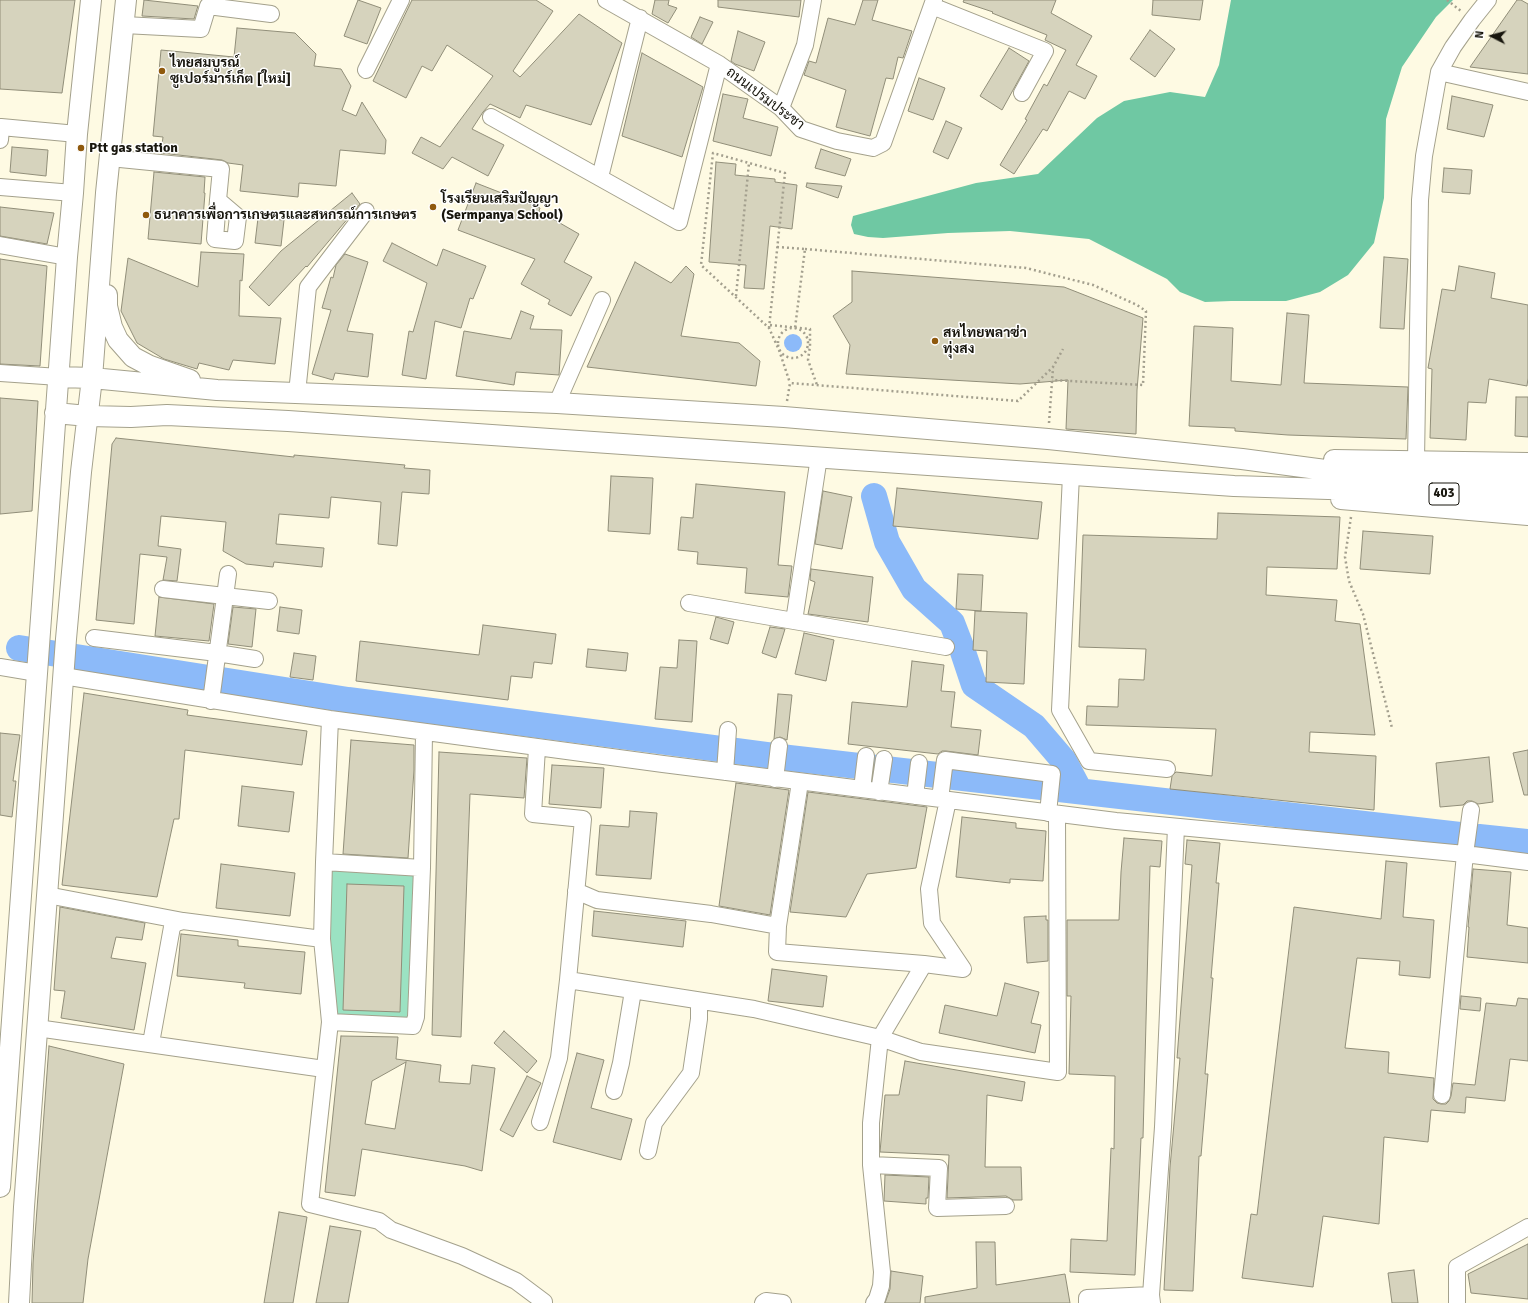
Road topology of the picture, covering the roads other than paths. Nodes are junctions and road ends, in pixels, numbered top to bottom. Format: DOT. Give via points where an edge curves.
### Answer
graph roads {
  1 [pos="91,0"];
  2 [pos="126,0"];
  3 [pos="400,0"];
  4 [pos="606,0"];
  5 [pos="813,0"];
  6 [pos="1488,0"];
  7 [pos="933,3"];
  8 [pos="270,14"];
  9 [pos="640,18"];
  10 [pos="124,25"];
  11 [pos="719,64"];
  12 [pos="366,70"];
  13 [pos="1439,72"];
  14 [pos="1528,92"];
  15 [pos="1022,93"];
  16 [pos="781,108"];
  17 [pos="491,117"];
  18 [pos="77,134"];
  19 [pos="0,140"];
  20 [pos="110,158"];
  21 [pos="600,177"];
  22 [pos="0,187"];
  23 [pos="73,193"];
  24 [pos="106,193"];
  25 [pos="218,200"];
  26 [pos="366,211"];
  27 [pos="0,245"];
  28 [pos="67,257"];
  29 [pos="602,300"];
  30 [pos="0,372"];
  31 [pos="59,377"];
  32 [pos="92,378"];
  33 [pos="217,390"];
  34 [pos="297,393"];
  35 [pos="557,403"];
  36 [pos="55,413"];
  37 [pos="88,416"];
  38 [pos="131,417"];
  39 [pos="819,457"];
  40 [pos="1242,459"];
  41 [pos="1416,461"];
  42 [pos="1526,467"];
  43 [pos="81,472"];
  44 [pos="1071,474"];
  45 [pos="1359,489"];
  46 [pos="1528,497"];
  47 [pos="1528,515"];
  48 [pos="228,574"];
  49 [pos="163,589"];
  50 [pos="225,595"];
  51 [pos="269,600"];
  52 [pos="689,603"];
  53 [pos="794,621"];
  54 [pos="94,638"];
  55 [pos="946,647"];
  56 [pos="255,659"];
  57 [pos="216,660"];
  58 [pos="0,667"];
  59 [pos="38,667"];
  60 [pos="64,672"];
  61 [pos="212,696"];
  62 [pos="330,719"];
  63 [pos="728,730"];
  64 [pos="424,733"];
  65 [pos="779,746"];
  66 [pos="537,748"];
  67 [pos="866,756"];
  68 [pos="884,759"];
  69 [pos="919,763"];
  70 [pos="725,766"];
  71 [pos="1167,769"];
  72 [pos="775,779"];
  73 [pos="800,782"];
  74 [pos="862,789"];
  75 [pos="880,791"];
  76 [pos="915,796"];
  77 [pos="943,799"];
  78 [pos="1471,810"];
  79 [pos="1051,813"];
  80 [pos="1176,827"];
  81 [pos="1465,854"];
  82 [pos="324,862"];
  83 [pos="1528,862"];
  84 [pos="422,868"];
  85 [pos="576,891"];
  86 [pos="47,895"];
  87 [pos="182,921"];
  88 [pos="778,926"];
  89 [pos="322,939"];
  90 [pos="924,964"];
  91 [pos="568,980"];
  92 [pos="633,991"];
  93 [pos="699,1001"];
  94 [pos="330,1022"];
  95 [pos="37,1028"];
  96 [pos="880,1038"];
  97 [pos="151,1043"];
  98 [pos="324,1068"];
  99 [pos="614,1091"];
  100 [pos="1442,1095"];
  101 [pos="540,1122"];
  102 [pos="648,1151"];
  103 [pos="872,1165"];
  104 [pos="0,1187"];
  105 [pos="1006,1206"];
  106 [pos="1528,1227"];
  107 [pos="1151,1299"];
  108 [pos="19,1303"];
  109 [pos="544,1303"];
  110 [pos="763,1303"];
  111 [pos="783,1303"];
  112 [pos="874,1303"];
  113 [pos="1087,1303"];
  114 [pos="1457,1303"];
  1 -- 18 [label="main road"];
  2 -- 10 [label="main road"];
  3 -- 12 [label="street"];
  4 -- 9 [label="street, ถนนเปรมประชา"];
  5 -- 16 [label="street" via="805,45"];
  6 -- 13 [label="street"];
  7 -- 15 [label="street" via="1045,51"];
  7 -- 16 [label="street, ถนนเปรมประชา" via="883,143 873,148 837,141 801,129"];
  8 -- 10 [label="street" via="208,6 201,29"];
  9 -- 11 [label="street, ถนนเปรมประชา"];
  9 -- 21 [label="street"];
  10 -- 20 [label="main road"];
  11 -- 16 [label="street, ถนนเปรมประชา"];
  11 -- 21 [label="street" via="679,222"];
  13 -- 14 [label="street"];
  13 -- 41 [label="street" via="1424,156 1420,200"];
  17 -- 21 [label="street"];
  18 -- 19 [label="street" via="1,127"];
  18 -- 23 [label="main road"];
  20 -- 24 [label="main road"];
  20 -- 25 [label="street" via="221,169"];
  22 -- 23 [label="street"];
  23 -- 28 [label="main road"];
  24 -- 32 [label="main road"];
  24 -- 33 [label="main road" via="107,306 118,340 133,357 150,366"];
  26 -- 34 [label="street" via="308,287"];
  27 -- 28 [label="street"];
  28 -- 31 [label="main road"];
  29 -- 35 [label="street"];
  30 -- 31 [label="street"];
  31 -- 32 [label="main road"];
  31 -- 36 [label="main road"];
  32 -- 33 [label="main road"];
  32 -- 37 [label="main road"];
  33 -- 34 [label="main road"];
  34 -- 35 [label="main road"];
  35 -- 40 [label="main road, 403" via="846,422"];
  36 -- 37 [label="main road"];
  36 -- 59 [label="main road"];
  37 -- 38 [label="main road"];
  37 -- 43 [label="main road"];
  38 -- 39 [label="main road" via="167,415 288,421"];
  38 -- 43 [label="main road" via="112,421 96,432 90,440"];
  39 -- 44 [label="main road, 403"];
  39 -- 53 [label="street"];
  40 -- 41 [label="main road"];
  40 -- 45 [label="main road, 403"];
  41 -- 42 [label="main road"];
  42 -- 45 [label="highway, 403"];
  43 -- 60 [label="main road"];
  44 -- 45 [label="main road, 403" via="1234,486"];
  44 -- 71 [label="street" via="1060,710 1088,761"];
  45 -- 46 [label="highway, 403"];
  45 -- 47 [label="main road"];
  48 -- 50 [label="street"];
  49 -- 50 [label="street"];
  50 -- 51 [label="street"];
  50 -- 57 [label="street"];
  52 -- 53 [label="street"];
  53 -- 55 [label="street"];
  54 -- 57 [label="street"];
  56 -- 57 [label="street"];
  57 -- 61 [label="street"];
  58 -- 59 [label="street"];
  59 -- 60 [label="main road"];
  59 -- 104 [label="main road"];
  60 -- 61 [label="street"];
  60 -- 86 [label="main road"];
  61 -- 62 [label="street"];
  62 -- 64 [label="street"];
  62 -- 82 [label="street"];
  63 -- 70 [label="street"];
  64 -- 66 [label="street"];
  64 -- 84 [label="street"];
  65 -- 72 [label="street"];
  66 -- 70 [label="street"];
  66 -- 85 [label="street" via="533,814 583,819"];
  67 -- 74 [label="street"];
  68 -- 75 [label="street"];
  69 -- 76 [label="street"];
  70 -- 72 [label="street"];
  72 -- 73 [label="street"];
  73 -- 74 [label="street"];
  73 -- 88 [label="street"];
  74 -- 75 [label="street"];
  75 -- 76 [label="street"];
  76 -- 77 [label="street"];
  77 -- 79 [label="street"];
  77 -- 79 [label="street" via="945,760 1052,774"];
  77 -- 90 [label="street" via="929,889 931,916 932,923 963,969"];
  78 -- 81 [label="street"];
  79 -- 80 [label="street"];
  79 -- 96 [label="street" via="1058,1072 921,1052"];
  80 -- 81 [label="street"];
  80 -- 107 [label="street" via="1163,1127"];
  81 -- 83 [label="street"];
  81 -- 100 [label="street"];
  82 -- 84 [label="street"];
  82 -- 89 [label="street"];
  84 -- 94 [label="street" via="416,1017 413,1026"];
  85 -- 88 [label="street" via="597,900 712,914"];
  85 -- 91 [label="street"];
  86 -- 87 [label="street"];
  86 -- 95 [label="main road"];
  87 -- 89 [label="street"];
  87 -- 97 [label="street" via="172,927"];
  88 -- 90 [label="street" via="777,952"];
  89 -- 94 [label="street"];
  90 -- 96 [label="street"];
  91 -- 92 [label="street"];
  91 -- 101 [label="street" via="559,1058"];
  92 -- 93 [label="street"];
  92 -- 99 [label="street"];
  93 -- 96 [label="street" via="754,1009"];
  93 -- 102 [label="street" via="691,1073 654,1123"];
  94 -- 98 [label="street"];
  95 -- 97 [label="street"];
  95 -- 108 [label="main road"];
  96 -- 103 [label="street" via="871,1123"];
  97 -- 98 [label="street"];
  98 -- 109 [label="street" via="310,1204 379,1221 391,1230 462,1256 516,1282"];
  103 -- 105 [label="street" via="938,1168 937,1208"];
  103 -- 112 [label="street" via="882,1272 881,1286"];
  106 -- 114 [label="street" via="1457,1267"];
  107 -- 113 [label="street" via="1087,1298"];
  110 -- 111 [label="street"];
}
